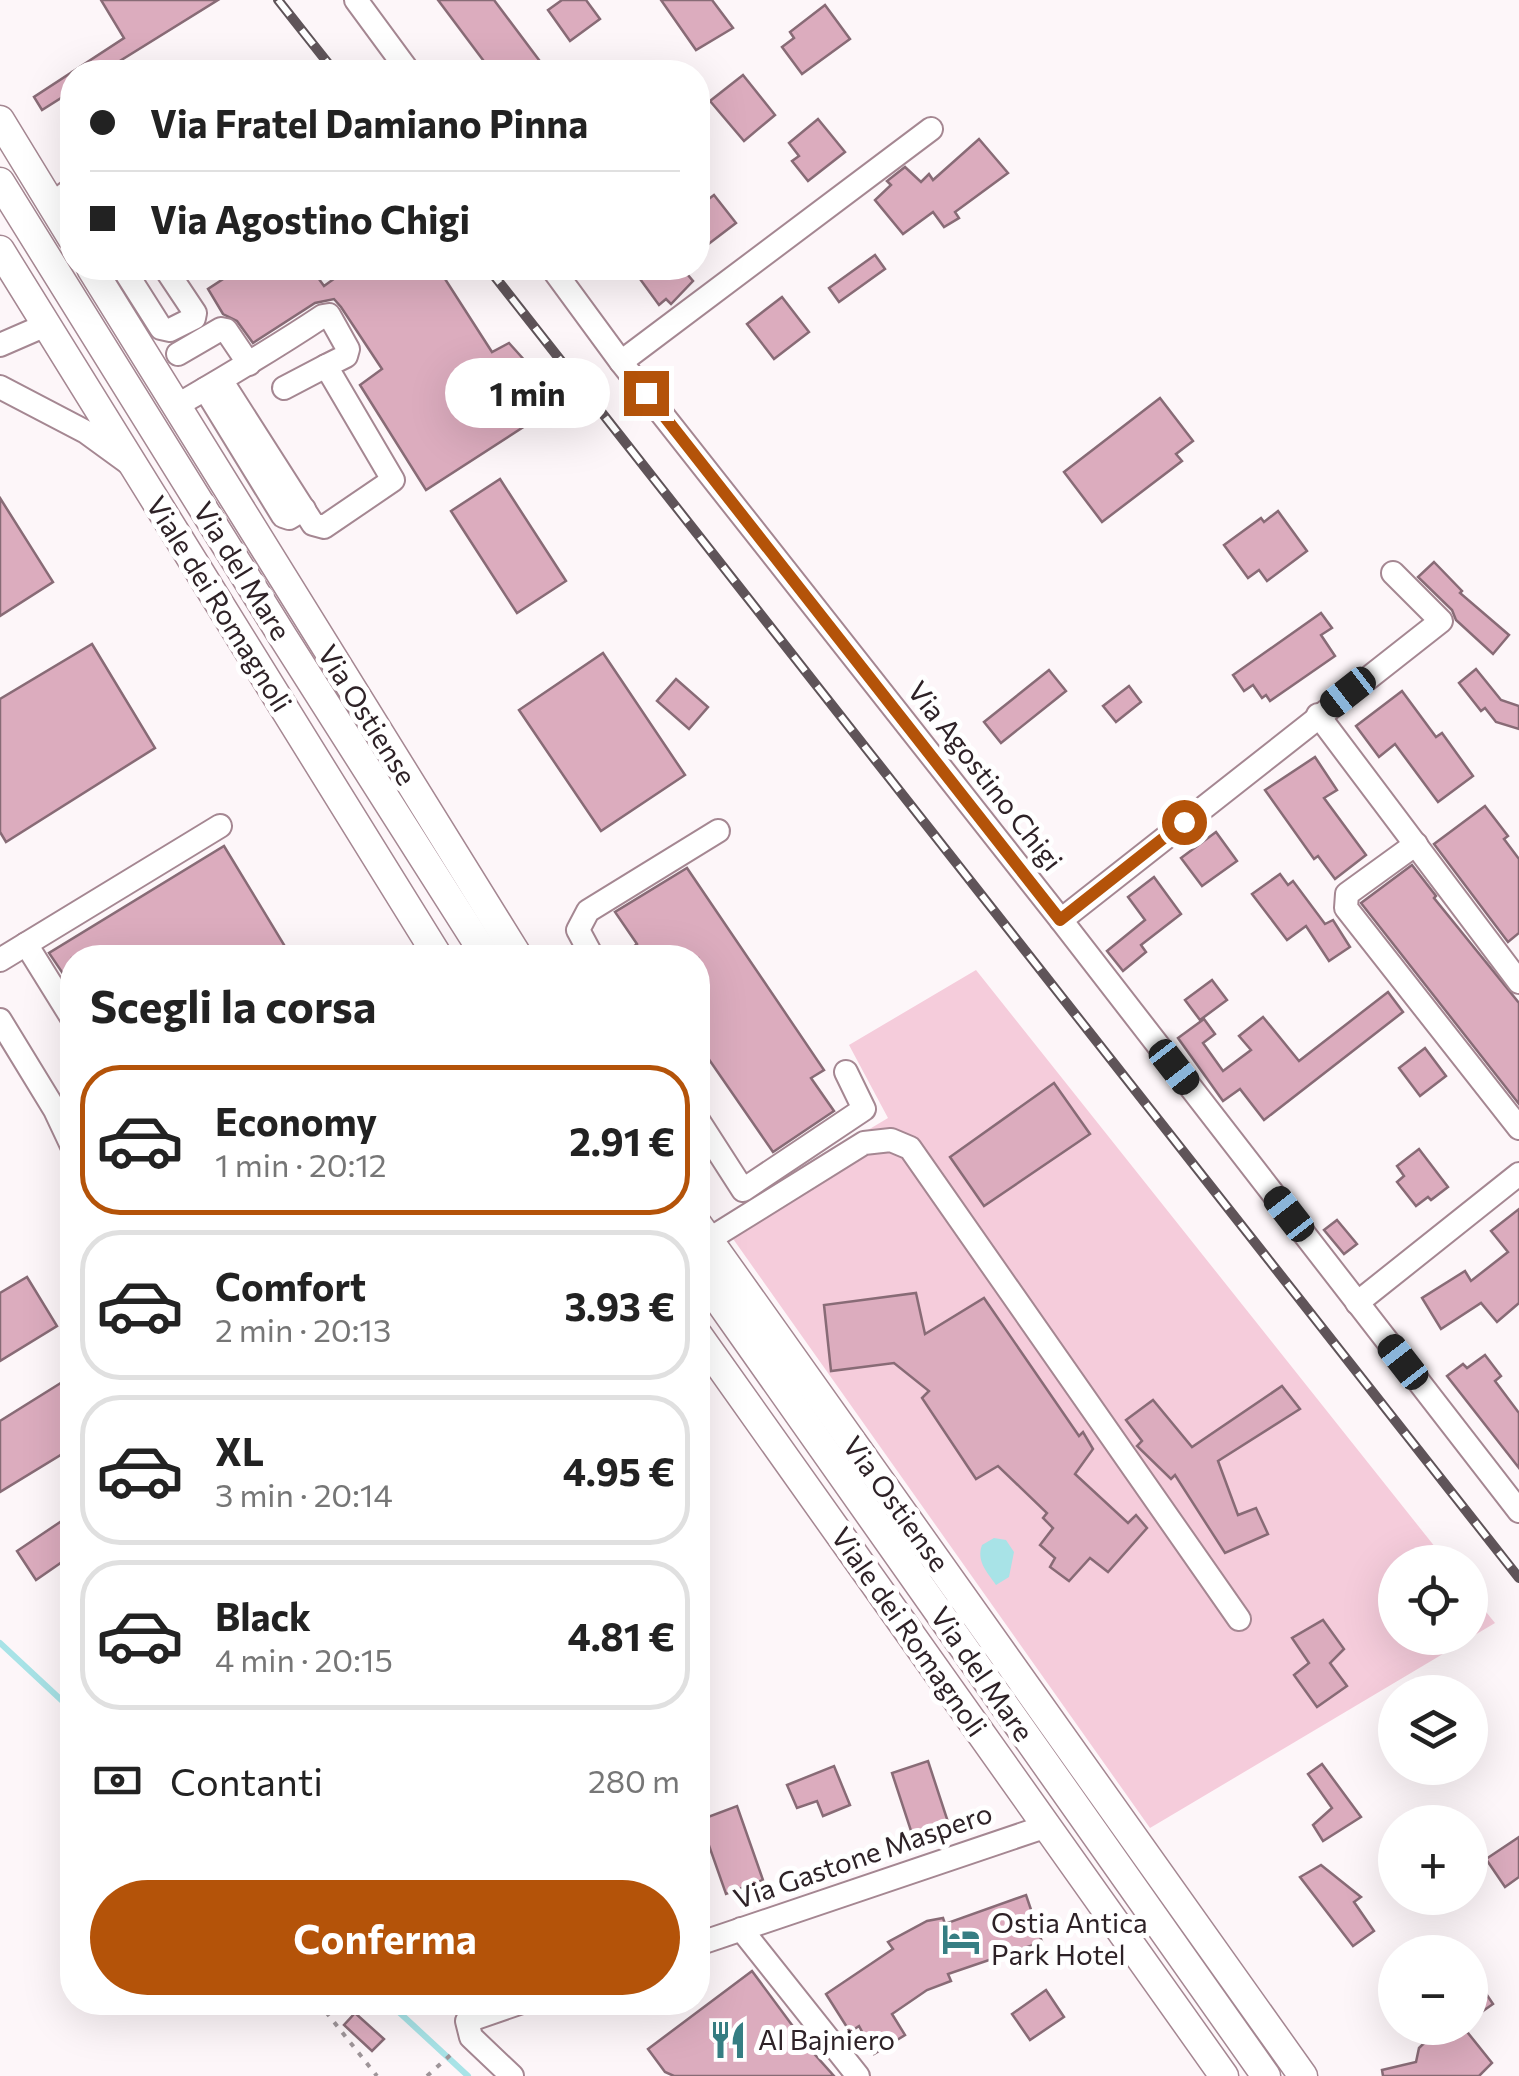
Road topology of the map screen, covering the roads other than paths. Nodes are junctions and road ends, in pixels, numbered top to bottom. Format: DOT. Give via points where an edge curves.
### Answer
graph roads {
  1 [pos="356,0"];
  2 [pos="400,60"];
  3 [pos="0,120"];
  4 [pos="931,129"];
  5 [pos="0,182"];
  6 [pos="60,190"];
  7 [pos="0,250"];
  8 [pos="60,278"];
  9 [pos="61,280"];
  10 [pos="98,280"];
  11 [pos="131,280"];
  12 [pos="174,280"];
  13 [pos="561,280"];
  14 [pos="46,325"];
  15 [pos="0,346"];
  16 [pos="178,354"];
  17 [pos="256,359"];
  18 [pos="621,362"];
  19 [pos="326,366"];
  20 [pos="213,385"];
  21 [pos="0,386"];
  22 [pos="284,388"];
  23 [pos="176,406"];
  24 [pos="132,466"];
  25 [pos="1392,573"];
  26 [pos="1318,716"];
  27 [pos="220,826"];
  28 [pos="718,831"];
  29 [pos="1416,844"];
  30 [pos="1060,920"];
  31 [pos="26,944"];
  32 [pos="431,945"];
  33 [pos="478,945"];
  34 [pos="511,945"];
  35 [pos="586,945"];
  36 [pos="0,960"];
  37 [pos="1519,982"];
  38 [pos="60,999"];
  39 [pos="0,1020"];
  40 [pos="846,1072"];
  41 [pos="60,1100"];
  42 [pos="1519,1128"];
  43 [pos="710,1139"];
  44 [pos="1519,1174"];
  45 [pos="710,1229"];
  46 [pos="710,1243"];
  47 [pos="710,1288"];
  48 [pos="1357,1302"];
  49 [pos="710,1352"];
  50 [pos="1519,1511"];
  51 [pos="1239,1619"];
  52 [pos="1047,1826"];
  53 [pos="741,1929"];
  54 [pos="710,1940"];
  55 [pos="484,2015"];
  56 [pos="512,2076"];
  57 [pos="858,2076"];
  58 [pos="1224,2076"];
  59 [pos="1266,2076"];
  60 [pos="1303,2076"];
  1 -- 2 [label="street"];
  3 -- 6 [label="main road"];
  4 -- 18 [label="street"];
  5 -- 8 [label="main road, Via del Mare"];
  7 -- 14 [label="main road, Viale dei Romagnoli"];
  9 -- 33 [label="main road, Via del Mare"];
  10 -- 23 [label="main road, Via Ostiense"];
  11 -- 12 [label="street" via="161,328 170,330 195,313"];
  13 -- 18 [label="street, Via Agostino Chigi"];
  14 -- 15 [label="street"];
  14 -- 24 [label="main road, Viale dei Romagnoli"];
  16 -- 17 [label="street" via="226,330"];
  17 -- 19 [label="street" via="329,315 348,349"];
  17 -- 20 [label="street"];
  18 -- 30 [label="street, Via Agostino Chigi"];
  19 -- 20 [label="street" via="394,480 324,527 314,524"];
  19 -- 22 [label="street"];
  20 -- 23 [label="street"];
  21 -- 24 [label="street" via="86,432"];
  23 -- 34 [label="main road, Via Ostiense"];
  24 -- 32 [label="main road, Viale dei Romagnoli"];
  25 -- 26 [label="street" via="1440,621"];
  26 -- 29 [label="street"];
  26 -- 30 [label="street"];
  27 -- 31 [label="street"];
  28 -- 35 [label="street" via="588,911 578,930"];
  29 -- 37 [label="street"];
  29 -- 42 [label="street" via="1347,894 1346,908"];
  30 -- 48 [label="street, Via Agostino Chigi"];
  31 -- 36 [label="street"];
  31 -- 38 [label="street"];
  39 -- 41 [label="street"];
  40 -- 43 [label="street" via="864,1109 743,1190"];
  44 -- 48 [label="street"];
  45 -- 51 [label="street" via="864,1143 891,1140 910,1148"];
  46 -- 60 [label="main road, Via Ostiense"];
  47 -- 59 [label="main road, Via del Mare"];
  48 -- 50 [label="street, Via Agostino Chigi"];
  49 -- 52 [label="main road, Viale dei Romagnoli"];
  52 -- 53 [label="street, Via Gastone Maspero"];
  52 -- 58 [label="main road, Viale dei Romagnoli"];
  53 -- 54 [label="street, Via Gastone Maspero"];
  53 -- 57 [label="street"];
  55 -- 56 [label="street" via="467,2021 471,2037"];
}
